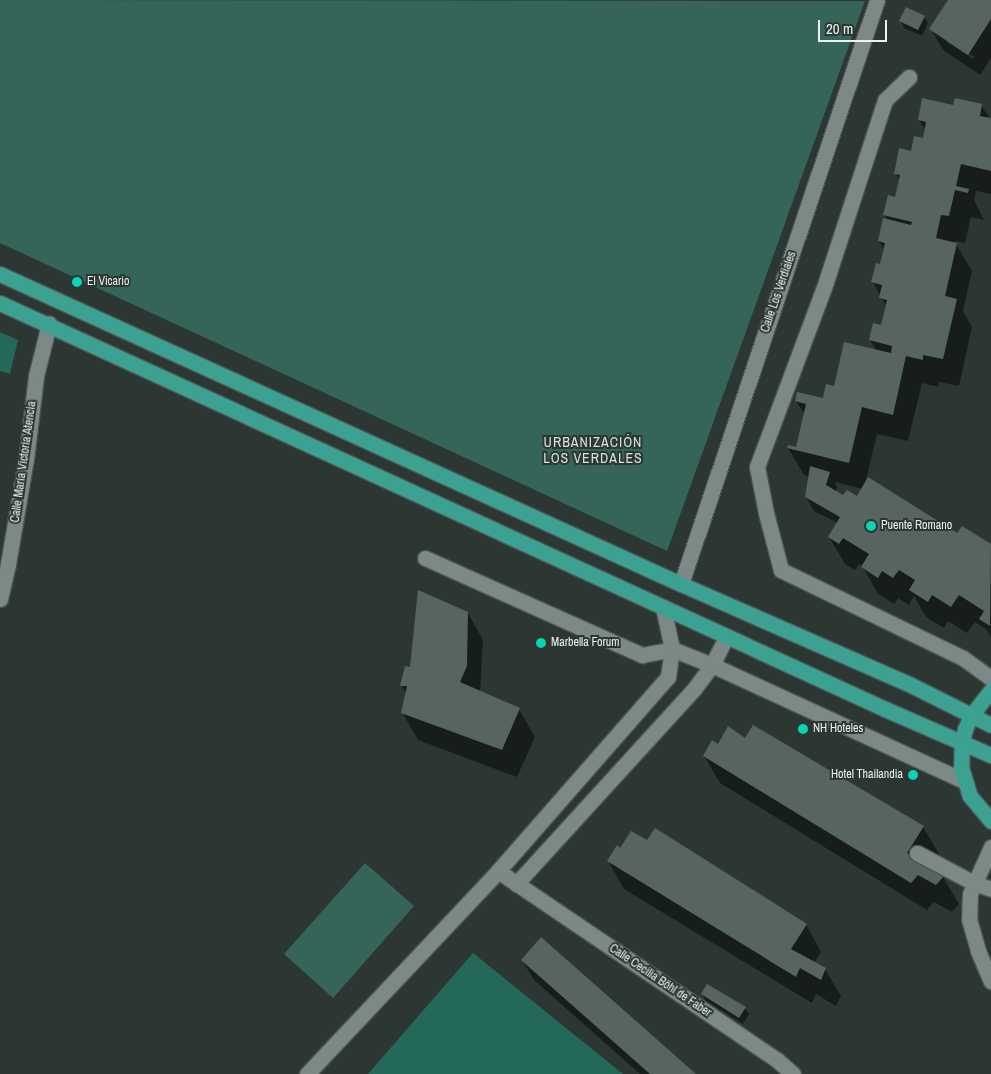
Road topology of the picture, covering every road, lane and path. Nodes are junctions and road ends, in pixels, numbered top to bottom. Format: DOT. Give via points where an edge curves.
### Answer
graph roads {
  1 [pos="877,0"];
  2 [pos="909,77"];
  3 [pos="0,274"];
  4 [pos="0,303"];
  5 [pos="49,324"];
  6 [pos="425,558"];
  7 [pos="681,584"];
  8 [pos="0,599"];
  9 [pos="663,607"];
  10 [pos="726,637"];
  11 [pos="672,649"];
  12 [pos="712,665"];
  13 [pos="991,678"];
  14 [pos="991,690"];
  15 [pos="971,716"];
  16 [pos="991,725"];
  17 [pos="962,742"];
  18 [pos="991,755"];
  19 [pos="964,781"];
  20 [pos="991,821"];
  21 [pos="991,847"];
  22 [pos="917,853"];
  23 [pos="498,871"];
  24 [pos="974,883"];
  25 [pos="521,887"];
  26 [pos="991,889"];
  27 [pos="991,982"];
  28 [pos="307,1074"];
  29 [pos="793,1074"];
  1 -- 7 [label="street, Calle Los Verdiales"];
  2 -- 13 [label="street" via="886,100 826,282 758,467 781,570 963,658"];
  3 -- 7 [label="main road"];
  4 -- 5 [label="main road"];
  5 -- 8 [label="street, Calle María Victoria Atencia" via="36,376 26,459"];
  5 -- 9 [label="main road"];
  6 -- 11 [label="street" via="642,655"];
  7 -- 15 [label="main road"];
  9 -- 10 [label="main road"];
  9 -- 11 [label="street"];
  10 -- 12 [label="street"];
  10 -- 17 [label="main road"];
  11 -- 12 [label="street"];
  11 -- 23 [label="street" via="668,677"];
  12 -- 19 [label="street"];
  12 -- 25 [label="street"];
  14 -- 15 [label="main road"];
  15 -- 16 [label="main road"];
  15 -- 17 [label="main road"];
  17 -- 18 [label="main road"];
  17 -- 19 [label="main road"];
  19 -- 20 [label="main road" via="970,796"];
  21 -- 24 [label="street"];
  22 -- 24 [label="street"];
  23 -- 25 [label="street, Calle Cecilia Böhl de Faber"];
  23 -- 28 [label="street"];
  24 -- 26 [label="street"];
  24 -- 27 [label="street" via="969,918"];
  25 -- 29 [label="street, Calle Cecilia Böhl de Faber"];
}
